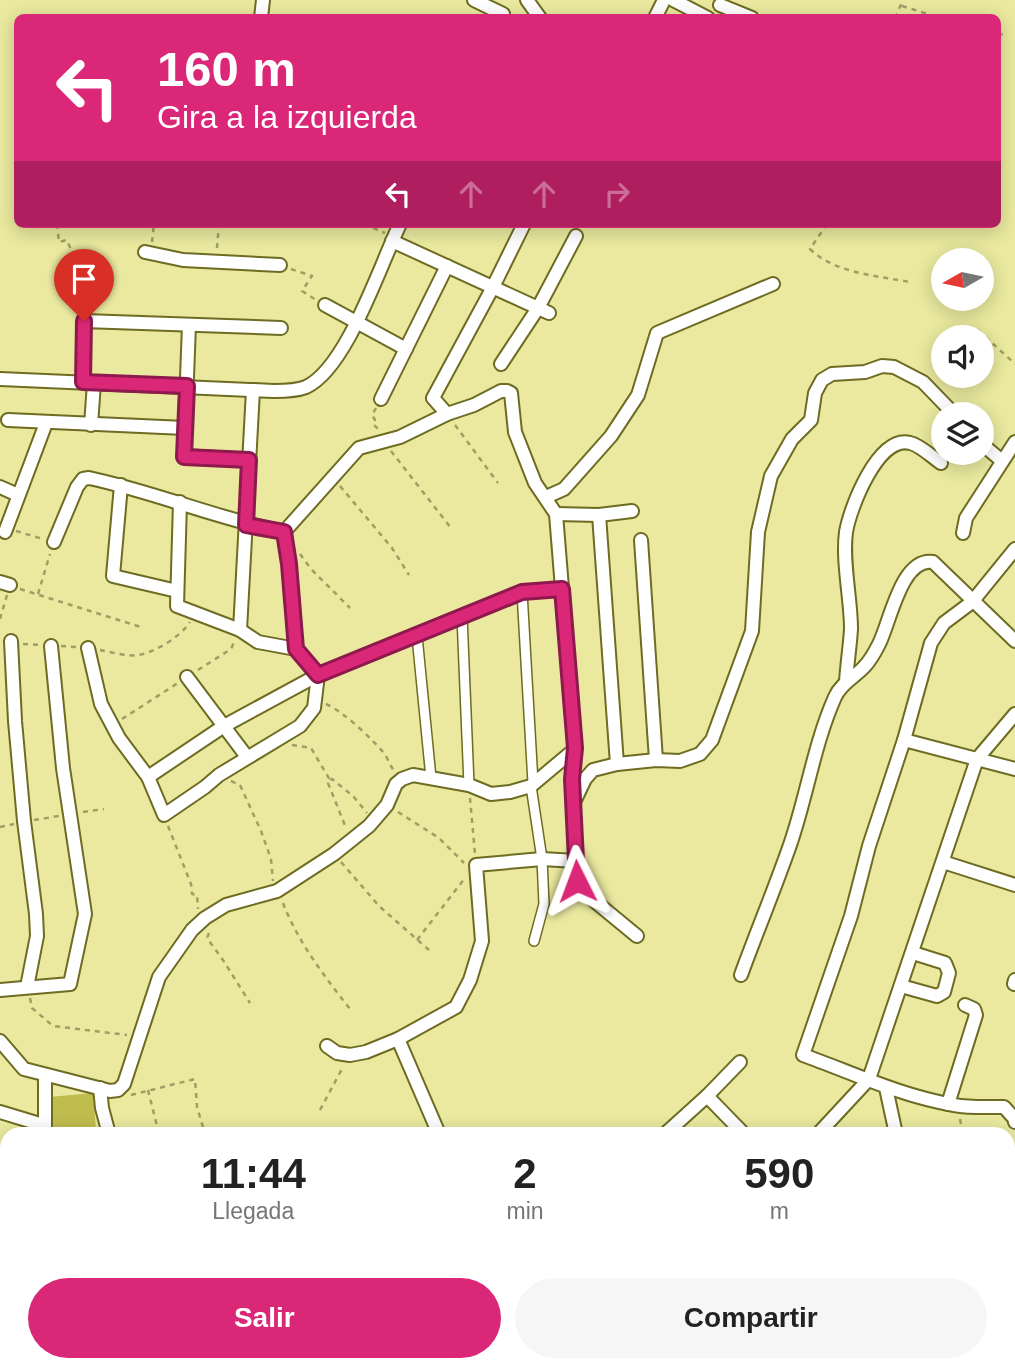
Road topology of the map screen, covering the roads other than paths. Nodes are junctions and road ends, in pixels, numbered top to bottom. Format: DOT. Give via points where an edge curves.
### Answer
graph roads {
  1 [pos="474,0"];
  2 [pos="673,0"];
  3 [pos="721,2"];
  4 [pos="498,14"];
  5 [pos="700,14"];
  6 [pos="744,14"];
  7 [pos="398,228"];
  8 [pos="522,228"];
  9 [pos="576,236"];
  10 [pos="393,239"];
  11 [pos="148,253"];
  12 [pos="280,265"];
  13 [pos="447,266"];
  14 [pos="773,284"];
  15 [pos="493,287"];
  16 [pos="325,305"];
  17 [pos="544,310"];
  18 [pos="356,323"];
  19 [pos="189,324"];
  20 [pos="281,328"];
  21 [pos="406,349"];
  22 [pos="501,365"];
  23 [pos="0,379"];
  24 [pos="88,383"];
  25 [pos="187,386"];
  26 [pos="253,390"];
  27 [pos="382,399"];
  28 [pos="942,402"];
  29 [pos="447,414"];
  30 [pos="8,420"];
  31 [pos="46,423"];
  32 [pos="91,425"];
  33 [pos="185,428"];
  34 [pos="1015,442"];
  35 [pos="994,454"];
  36 [pos="931,457"];
  37 [pos="249,460"];
  38 [pos="1002,461"];
  39 [pos="121,485"];
  40 [pos="0,487"];
  41 [pos="18,495"];
  42 [pos="546,497"];
  43 [pos="180,502"];
  44 [pos="632,511"];
  45 [pos="556,514"];
  46 [pos="599,515"];
  47 [pos="246,525"];
  48 [pos="6,530"];
  49 [pos="284,532"];
  50 [pos="963,533"];
  51 [pos="641,540"];
  52 [pos="54,542"];
  53 [pos="1015,549"];
  54 [pos="562,589"];
  55 [pos="177,591"];
  56 [pos="522,592"];
  57 [pos="972,602"];
  58 [pos="462,616"];
  59 [pos="240,630"];
  60 [pos="417,636"];
  61 [pos="11,641"];
  62 [pos="1015,642"];
  63 [pos="51,646"];
  64 [pos="88,648"];
  65 [pos="296,649"];
  66 [pos="318,675"];
  67 [pos="187,677"];
  68 [pos="846,682"];
  69 [pos="1015,714"];
  70 [pos="224,726"];
  71 [pos="904,740"];
  72 [pos="575,748"];
  73 [pos="247,757"];
  74 [pos="977,759"];
  75 [pos="656,760"];
  76 [pos="617,764"];
  77 [pos="1015,769"];
  78 [pos="148,777"];
  79 [pos="431,778"];
  80 [pos="469,785"];
  81 [pos="532,785"];
  82 [pos="574,803"];
  83 [pos="542,859"];
  84 [pos="576,861"];
  85 [pos="943,862"];
  86 [pos="1015,884"];
  87 [pos="637,936"];
  88 [pos="534,941"];
  89 [pos="913,953"];
  90 [pos="741,975"];
  91 [pos="901,986"];
  92 [pos="27,988"];
  93 [pos="0,990"];
  94 [pos="965,1005"];
  95 [pos="398,1039"];
  96 [pos="0,1041"];
  97 [pos="327,1046"];
  98 [pos="740,1062"];
  99 [pos="45,1075"];
  100 [pos="869,1079"];
  101 [pos="887,1088"];
  102 [pos="105,1089"];
  103 [pos="707,1096"];
  104 [pos="952,1105"];
  105 [pos="0,1112"];
  106 [pos="1015,1122"];
  107 [pos="37,1127"];
  108 [pos="44,1127"];
  109 [pos="107,1127"];
  110 [pos="436,1127"];
  111 [pos="673,1127"];
  112 [pos="737,1127"];
  113 [pos="824,1127"];
  114 [pos="895,1127"];
  1 -- 4 [label="street"];
  2 -- 5 [label="street"];
  3 -- 6 [label="street"];
  7 -- 10 [label="street"];
  8 -- 15 [label="street"];
  9 -- 17 [label="street"];
  10 -- 13 [label="street"];
  10 -- 18 [label="street"];
  11 -- 12 [label="street" via="183,260"];
  13 -- 15 [label="street"];
  13 -- 21 [label="street"];
  14 -- 42 [label="street" via="657,333 638,395 611,436 564,489"];
  15 -- 17 [label="street"];
  15 -- 29 [label="street" via="433,398"];
  16 -- 18 [label="street"];
  17 -- 22 [label="street"];
  18 -- 21 [label="street"];
  18 -- 26 [label="street" via="319,378 289,391"];
  19 -- 20 [label="street"];
  19 -- 24 [label="street" via="84,321"];
  19 -- 25 [label="street"];
  21 -- 27 [label="street"];
  23 -- 24 [label="street"];
  24 -- 25 [label="street"];
  24 -- 32 [label="street"];
  25 -- 26 [label="street"];
  25 -- 33 [label="street"];
  26 -- 37 [label="street"];
  28 -- 75 [label="street" via="923,382 894,367 832,374 822,380 811,420 792,439 771,475 758,532 752,631 712,740 700,754 680,761"];
  29 -- 42 [label="street" via="500,391 511,393 515,432 535,483"];
  29 -- 49 [label="street" via="400,437 359,448"];
  30 -- 31 [label="street"];
  31 -- 32 [label="street"];
  31 -- 41 [label="street"];
  32 -- 33 [label="street"];
  33 -- 37 [label="street" via="184,457"];
  34 -- 38 [label="street"];
  35 -- 38 [label="street"];
  36 -- 68 [label="street" via="909,443 893,444 871,469 856,502 846,533 851,629"];
  37 -- 47 [label="street"];
  38 -- 50 [label="street" via="965,518"];
  39 -- 43 [label="street"];
  39 -- 52 [label="street" via="83,480"];
  39 -- 55 [label="street" via="113,576"];
  40 -- 41 [label="street"];
  41 -- 48 [label="street"];
  42 -- 45 [label="street"];
  43 -- 47 [label="street"];
  43 -- 55 [label="street"];
  44 -- 46 [label="street"];
  45 -- 46 [label="street"];
  45 -- 54 [label="street"];
  46 -- 76 [label="street"];
  47 -- 49 [label="street"];
  47 -- 59 [label="street"];
  49 -- 65 [label="street"];
  51 -- 75 [label="street"];
  53 -- 57 [label="street"];
  54 -- 56 [label="street"];
  54 -- 72 [label="street"];
  55 -- 59 [label="street" via="177,606"];
  56 -- 58 [label="street"];
  56 -- 81 [label="street"];
  57 -- 62 [label="street"];
  57 -- 68 [label="street" via="933,562 917,565 892,603 880,643 865,666"];
  57 -- 71 [label="street" via="944,623 931,643"];
  58 -- 60 [label="street"];
  58 -- 80 [label="street"];
  59 -- 65 [label="street" via="258,642"];
  60 -- 66 [label="street"];
  60 -- 79 [label="street"];
  61 -- 92 [label="street" via="36,914 37,936"];
  63 -- 92 [label="street" via="85,914 70,984"];
  64 -- 78 [label="street" via="101,704"];
  65 -- 66 [label="street"];
  66 -- 70 [label="street"];
  66 -- 73 [label="street" via="314,708 300,726"];
  67 -- 70 [label="street"];
  68 -- 90 [label="street" via="836,693 826,720 790,844"];
  69 -- 74 [label="street"];
  70 -- 73 [label="street"];
  70 -- 78 [label="street"];
  71 -- 74 [label="street"];
  71 -- 100 [label="street" via="803,1055"];
  72 -- 81 [label="street"];
  72 -- 82 [label="street"];
  73 -- 78 [label="street" via="163,815"];
  74 -- 77 [label="street"];
  74 -- 85 [label="street"];
  75 -- 76 [label="street"];
  76 -- 82 [label="street" via="593,770"];
  79 -- 80 [label="street"];
  79 -- 102 [label="street" via="413,775 402,779 387,805 352,841 277,891 226,905 202,920 159,977 124,1084 118,1090"];
  80 -- 81 [label="street" via="491,794"];
  81 -- 83 [label="street"];
  82 -- 84 [label="street"];
  83 -- 84 [label="street"];
  83 -- 88 [label="street" via="544,904"];
  83 -- 95 [label="street" via="476,864 482,941 470,980 456,1007"];
  84 -- 87 [label="street" via="577,881 586,894"];
  85 -- 86 [label="street"];
  85 -- 89 [label="street"];
  89 -- 91 [label="street"];
  89 -- 91 [label="street" via="945,963 949,973 944,992 937,996"];
  91 -- 100 [label="street"];
  92 -- 93 [label="street"];
  94 -- 104 [label="street" via="976,1015"];
  95 -- 97 [label="street" via="350,1055"];
  95 -- 110 [label="street"];
  96 -- 99 [label="street" via="24,1069"];
  98 -- 103 [label="street"];
  99 -- 102 [label="street"];
  99 -- 108 [label="street"];
  100 -- 101 [label="street"];
  100 -- 113 [label="street"];
  101 -- 104 [label="street"];
  101 -- 114 [label="street"];
  102 -- 109 [label="street" via="102,1108"];
  103 -- 111 [label="street"];
  103 -- 112 [label="street"];
  104 -- 106 [label="street" via="1004,1107"];
  105 -- 107 [label="street"];
}
